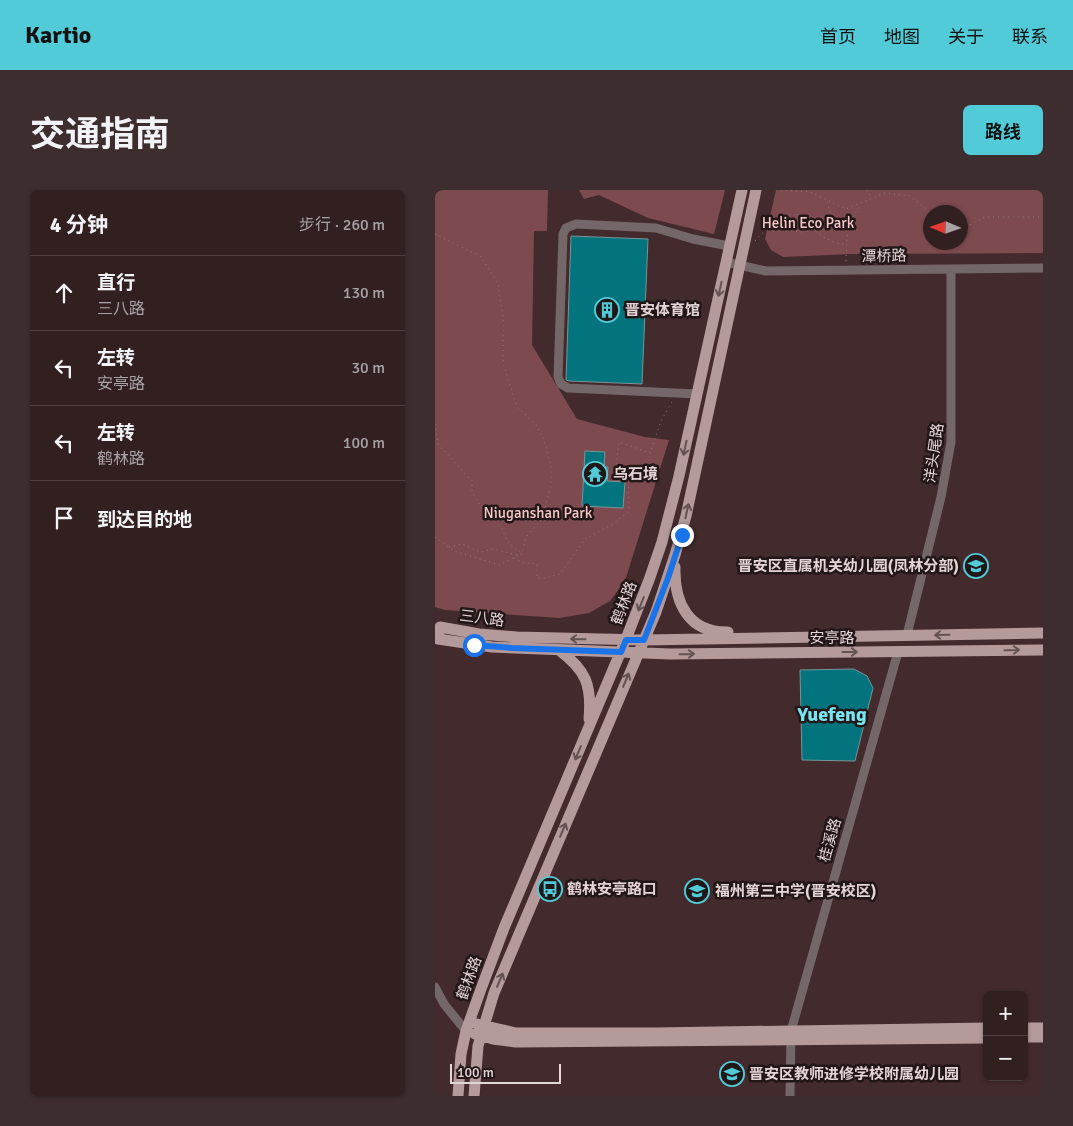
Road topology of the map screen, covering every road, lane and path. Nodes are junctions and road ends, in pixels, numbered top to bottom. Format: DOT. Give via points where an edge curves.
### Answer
graph roads {
  1 [pos="742,190"];
  2 [pos="756,190"];
  3 [pos="781,190"];
  4 [pos="867,190"];
  5 [pos="893,190"];
  6 [pos="893,194"];
  7 [pos="872,199"];
  8 [pos="826,200"];
  9 [pos="862,203"];
  10 [pos="923,207"];
  11 [pos="797,214"];
  12 [pos="779,216"];
  13 [pos="1043,217"];
  14 [pos="829,218"];
  15 [pos="819,220"];
  16 [pos="849,224"];
  17 [pos="968,226"];
  18 [pos="814,230"];
  19 [pos="802,232"];
  20 [pos="435,234"];
  21 [pos="745,240"];
  22 [pos="846,245"];
  23 [pos="729,246"];
  24 [pos="725,262"];
  25 [pos="740,264"];
  26 [pos="1043,268"];
  27 [pos="847,270"];
  28 [pos="951,270"];
  29 [pos="678,394"];
  30 [pos="697,394"];
  31 [pos="435,424"];
  32 [pos="435,537"];
  33 [pos="449,547"];
  34 [pos="522,554"];
  35 [pos="517,555"];
  36 [pos="675,555"];
  37 [pos="514,557"];
  38 [pos="1043,633"];
  39 [pos="907,635"];
  40 [pos="799,637"];
  41 [pos="626,640"];
  42 [pos="644,640"];
  43 [pos="559,650"];
  44 [pos="1043,650"];
  45 [pos="621,652"];
  46 [pos="898,652"];
  47 [pos="638,653"];
  48 [pos="588,730"];
  49 [pos="435,987"];
  50 [pos="468,1026"];
  51 [pos="983,1028"];
  52 [pos="1028,1028"];
  53 [pos="1043,1028"];
  54 [pos="482,1030"];
  55 [pos="790,1035"];
  56 [pos="1028,1037"];
  57 [pos="1043,1037"];
  58 [pos="983,1038"];
  59 [pos="458,1096"];
  60 [pos="474,1096"];
  61 [pos="790,1096"];
  1 -- 23 [label="main road, 鹤林路"];
  2 -- 21 [label="main road, 鹤林路"];
  3 -- 8 [label="path" via="810,192"];
  4 -- 7 [label="path"];
  5 -- 6 [label="path"];
  6 -- 7 [label="path" via="885,193"];
  6 -- 10 [label="path" via="909,196"];
  7 -- 9 [label="path"];
  8 -- 9 [label="path" via="846,209"];
  8 -- 14 [label="path"];
  9 -- 16 [label="path"];
  11 -- 12 [label="path"];
  11 -- 15 [label="path"];
  11 -- 19 [label="path"];
  12 -- 19 [label="path" via="786,230"];
  12 -- 21 [label="path" via="756,241"];
  13 -- 17 [label="path" via="985,216"];
  14 -- 15 [label="path" via="825,223"];
  14 -- 16 [label="path"];
  15 -- 18 [label="path"];
  16 -- 22 [label="path"];
  18 -- 19 [label="path"];
  18 -- 22 [label="path" via="824,238"];
  20 -- 34 [label="path" via="480,256 498,283 503,318 503,363 517,407 535,423 551,465 551,486 542,519 527,538"];
  21 -- 25 [label="main road, 鹤林路"];
  22 -- 27 [label="path"];
  23 -- 24 [label="main road, 鹤林路"];
  23 -- 29 [label="street" via="656,228 576,224 564,230 558,377 561,384 568,388"];
  24 -- 25 [label="street, 潭桥路"];
  24 -- 30 [label="main road, 鹤林路, one-way"];
  25 -- 27 [label="street, 潭桥路" via="766,271"];
  36 -- 25 [label="main road, 鹤林路, one-way"];
  26 -- 28 [label="street, 潭桥路"];
  27 -- 28 [label="street, 潭桥路"];
  28 -- 39 [label="street, 洋头尾路" via="951,442"];
  29 -- 30 [label="street"];
  29 -- 37 [label="path" via="664,415 650,453 619,442 615,473 628,475 629,511 585,539 559,574 537,578 537,564 524,563"];
  30 -- 41 [label="main road, 鹤林路, one-way" via="662,542"];
  31 -- 34 [label="path" via="438,445 473,480 472,492 486,515 501,528 509,544"];
  32 -- 33 [label="path"];
  33 -- 35 [label="path" via="462,544 480,552 493,549"];
  33 -- 37 [label="path" via="499,565"];
  34 -- 35 [label="path"];
  35 -- 37 [label="path"];
  36 -- 40 [label="main road" via="678,600 696,623 717,633 784,633"];
  36 -- 42 [label="main road, 鹤林路"];
  38 -- 39 [label="main road, 安亭路, one-way"];
  39 -- 40 [label="main road, 安亭路"];
  40 -- 42 [label="main road, 安亭路"];
  41 -- 42 [label="main road, 安亭路"];
  41 -- 43 [label="main road, 三八路, one-way" via="517,637 440,627 438,639 492,647"];
  41 -- 45 [label="main road, 鹤林路"];
  42 -- 47 [label="main road, 鹤林路"];
  43 -- 45 [label="main road, 三八路"];
  43 -- 48 [label="main road" via="578,665 588,684"];
  46 -- 44 [label="main road, 安亭路, one-way"];
  45 -- 47 [label="main road, 安亭路"];
  45 -- 48 [label="main road, 鹤林路"];
  47 -- 46 [label="main road, 安亭路, one-way"];
  46 -- 55 [label="street, 桂溪路"];
  54 -- 47 [label="main road, 鹤林路, one-way" via="494,993"];
  48 -- 50 [label="main road, 鹤林路, one-way" via="504,928"];
  49 -- 50 [label="street" via="444,1004"];
  50 -- 54 [label="main road"];
  50 -- 59 [label="main road, 鹤林路" via="459,1070"];
  51 -- 55 [label="main road"];
  52 -- 53 [label="main road"];
  54 -- 55 [label="main road" via="516,1034"];
  54 -- 60 [label="main road, 鹤林路"];
  55 -- 58 [label="main road"];
  55 -- 61 [label="street, 桂溪路"];
  56 -- 57 [label="main road"];
}
